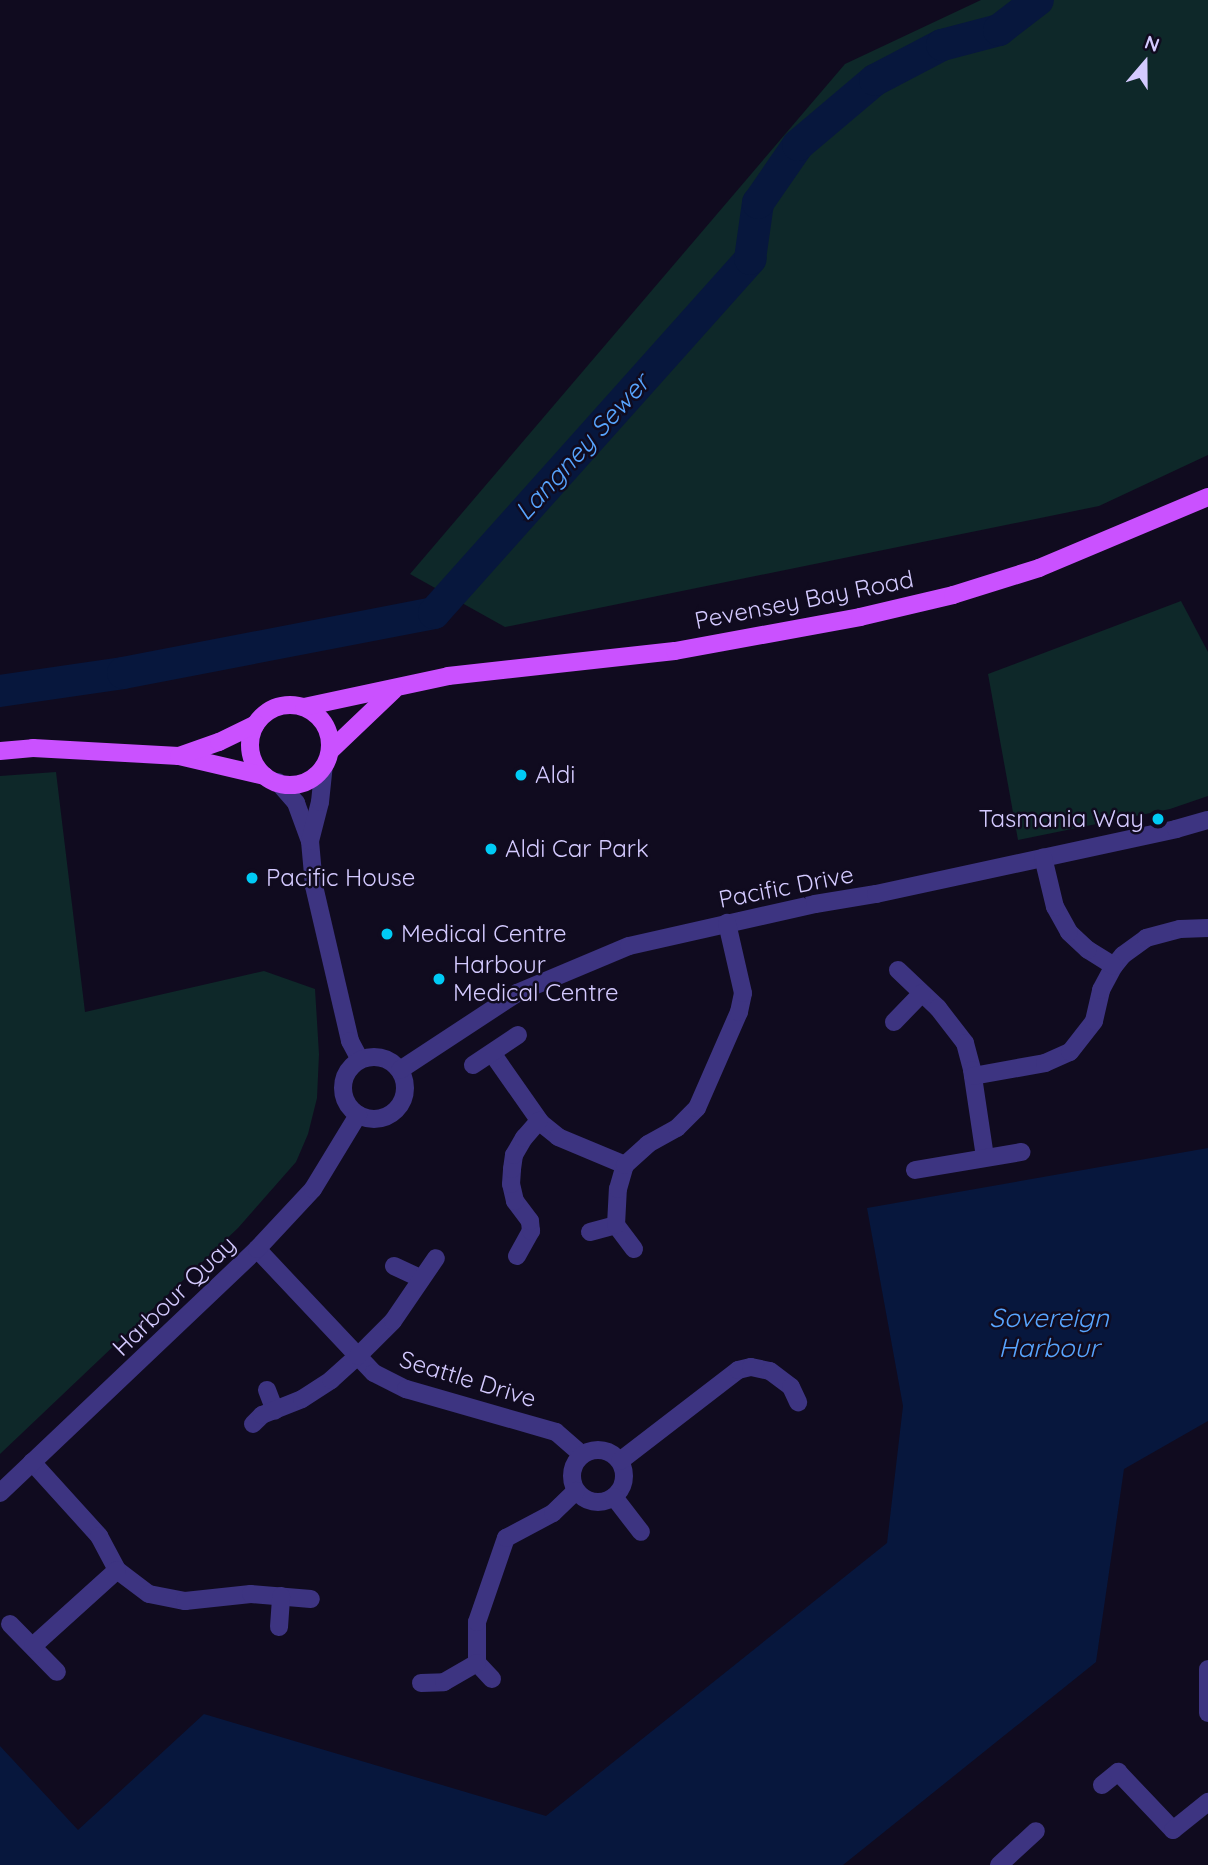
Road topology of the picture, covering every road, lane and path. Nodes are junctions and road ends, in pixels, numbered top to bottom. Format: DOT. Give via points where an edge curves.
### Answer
graph roads {
  1 [pos="1208,497"];
  2 [pos="394,690"];
  3 [pos="304,707"];
  4 [pos="256,724"];
  5 [pos="0,751"];
  6 [pos="178,757"];
  7 [pos="327,759"];
  8 [pos="272,779"];
  9 [pos="1208,820"];
  10 [pos="310,841"];
  11 [pos="1043,857"];
  12 [pos="727,923"];
  13 [pos="1208,928"];
  14 [pos="1114,966"];
  15 [pos="898,970"];
  16 [pos="922,993"];
  17 [pos="894,1022"];
  18 [pos="518,1035"];
  19 [pos="492,1053"];
  20 [pos="360,1060"];
  21 [pos="473,1065"];
  22 [pos="400,1070"];
  23 [pos="973,1076"];
  24 [pos="358,1115"];
  25 [pos="539,1121"];
  26 [pos="1021,1152"];
  27 [pos="985,1157"];
  28 [pos="625,1165"];
  29 [pos="915,1170"];
  30 [pos="616,1224"];
  31 [pos="590,1232"];
  32 [pos="257,1249"];
  33 [pos="634,1249"];
  34 [pos="517,1256"];
  35 [pos="436,1258"];
  36 [pos="394,1266"];
  37 [pos="420,1278"];
  38 [pos="358,1356"];
  39 [pos="267,1390"];
  40 [pos="798,1402"];
  41 [pos="275,1410"];
  42 [pos="253,1424"];
  43 [pos="582,1455"];
  44 [pos="620,1461"];
  45 [pos="32,1462"];
  46 [pos="576,1491"];
  47 [pos="0,1493"];
  48 [pos="614,1497"];
  49 [pos="641,1532"];
  50 [pos="117,1570"];
  51 [pos="281,1596"];
  52 [pos="311,1599"];
  53 [pos="10,1624"];
  54 [pos="279,1627"];
  55 [pos="33,1646"];
  56 [pos="477,1663"];
  57 [pos="1208,1669"];
  58 [pos="57,1672"];
  59 [pos="492,1679"];
  60 [pos="421,1683"];
  61 [pos="1208,1713"];
  62 [pos="1102,1785"];
  63 [pos="1208,1802"];
  64 [pos="1036,1831"];
  65 [pos="998,1864"];
  1 -- 2 [label="main road, Pevensey Bay Road" via="1039,568 860,617 675,650 448,676"];
  2 -- 3 [label="main road, Pevensey Bay Road"];
  2 -- 7 [label="main road, Pevensey Bay Road"];
  3 -- 4 [label="main road" via="277,707"];
  3 -- 7 [label="main road" via="324,724"];
  4 -- 6 [label="main road"];
  4 -- 8 [label="main road" via="251,734 252,757"];
  5 -- 6 [label="main road" via="33,748"];
  6 -- 8 [label="main road"];
  7 -- 8 [label="main road" via="303,782"];
  7 -- 10 [label="street"];
  8 -- 10 [label="street" via="296,803"];
  9 -- 11 [label="street, Pacific Drive"];
  10 -- 20 [label="street" via="314,886 350,1041"];
  11 -- 12 [label="street, Pacific Drive"];
  11 -- 14 [label="street" via="1055,907 1069,932"];
  12 -- 22 [label="street, Pacific Drive" via="603,954 517,993"];
  12 -- 28 [label="street" via="743,993 730,1034 696,1108 677,1128 648,1144"];
  13 -- 14 [label="street" via="1146,938"];
  14 -- 23 [label="street" via="1101,990 1094,1021 1070,1052 1045,1063"];
  15 -- 16 [label="street"];
  16 -- 17 [label="street"];
  16 -- 23 [label="street" via="965,1043"];
  18 -- 19 [label="street"];
  19 -- 21 [label="street"];
  19 -- 25 [label="street"];
  20 -- 22 [label="street" via="382,1058"];
  20 -- 24 [label="street" via="351,1067 343,1087"];
  22 -- 24 [label="street" via="404,1097 394,1112 377,1119"];
  23 -- 27 [label="street"];
  24 -- 32 [label="street, Harbour Quay" via="313,1189"];
  25 -- 28 [label="street" via="558,1138"];
  25 -- 34 [label="street" via="514,1155 511,1184 531,1231"];
  26 -- 27 [label="street"];
  27 -- 29 [label="street"];
  28 -- 30 [label="street"];
  30 -- 31 [label="street"];
  30 -- 33 [label="street"];
  32 -- 38 [label="street, Seattle Drive"];
  32 -- 45 [label="street, Harbour Quay"];
  35 -- 37 [label="street"];
  36 -- 37 [label="street"];
  37 -- 38 [label="street" via="393,1321"];
  38 -- 41 [label="street" via="311,1392"];
  38 -- 43 [label="street, Seattle Drive" via="392,1384 556,1432"];
  39 -- 41 [label="street"];
  40 -- 44 [label="street" via="791,1387 770,1371 738,1370"];
  41 -- 42 [label="street"];
  43 -- 44 [label="street" via="601,1450"];
  43 -- 46 [label="street" via="572,1472"];
  44 -- 48 [label="street" via="624,1480"];
  45 -- 47 [label="street, Harbour Quay"];
  45 -- 50 [label="street" via="99,1536"];
  46 -- 48 [label="street" via="595,1502"];
  46 -- 56 [label="street" via="553,1513 506,1538 481,1602"];
  48 -- 49 [label="street"];
  50 -- 51 [label="street" via="149,1594 173,1600"];
  50 -- 55 [label="street"];
  51 -- 52 [label="street"];
  51 -- 54 [label="street"];
  53 -- 55 [label="street"];
  55 -- 58 [label="street"];
  56 -- 59 [label="street"];
  56 -- 60 [label="street" via="444,1682"];
  57 -- 61 [label="street"];
  62 -- 63 [label="street" via="1118,1772 1172,1830"];
  64 -- 65 [label="street"];
}
